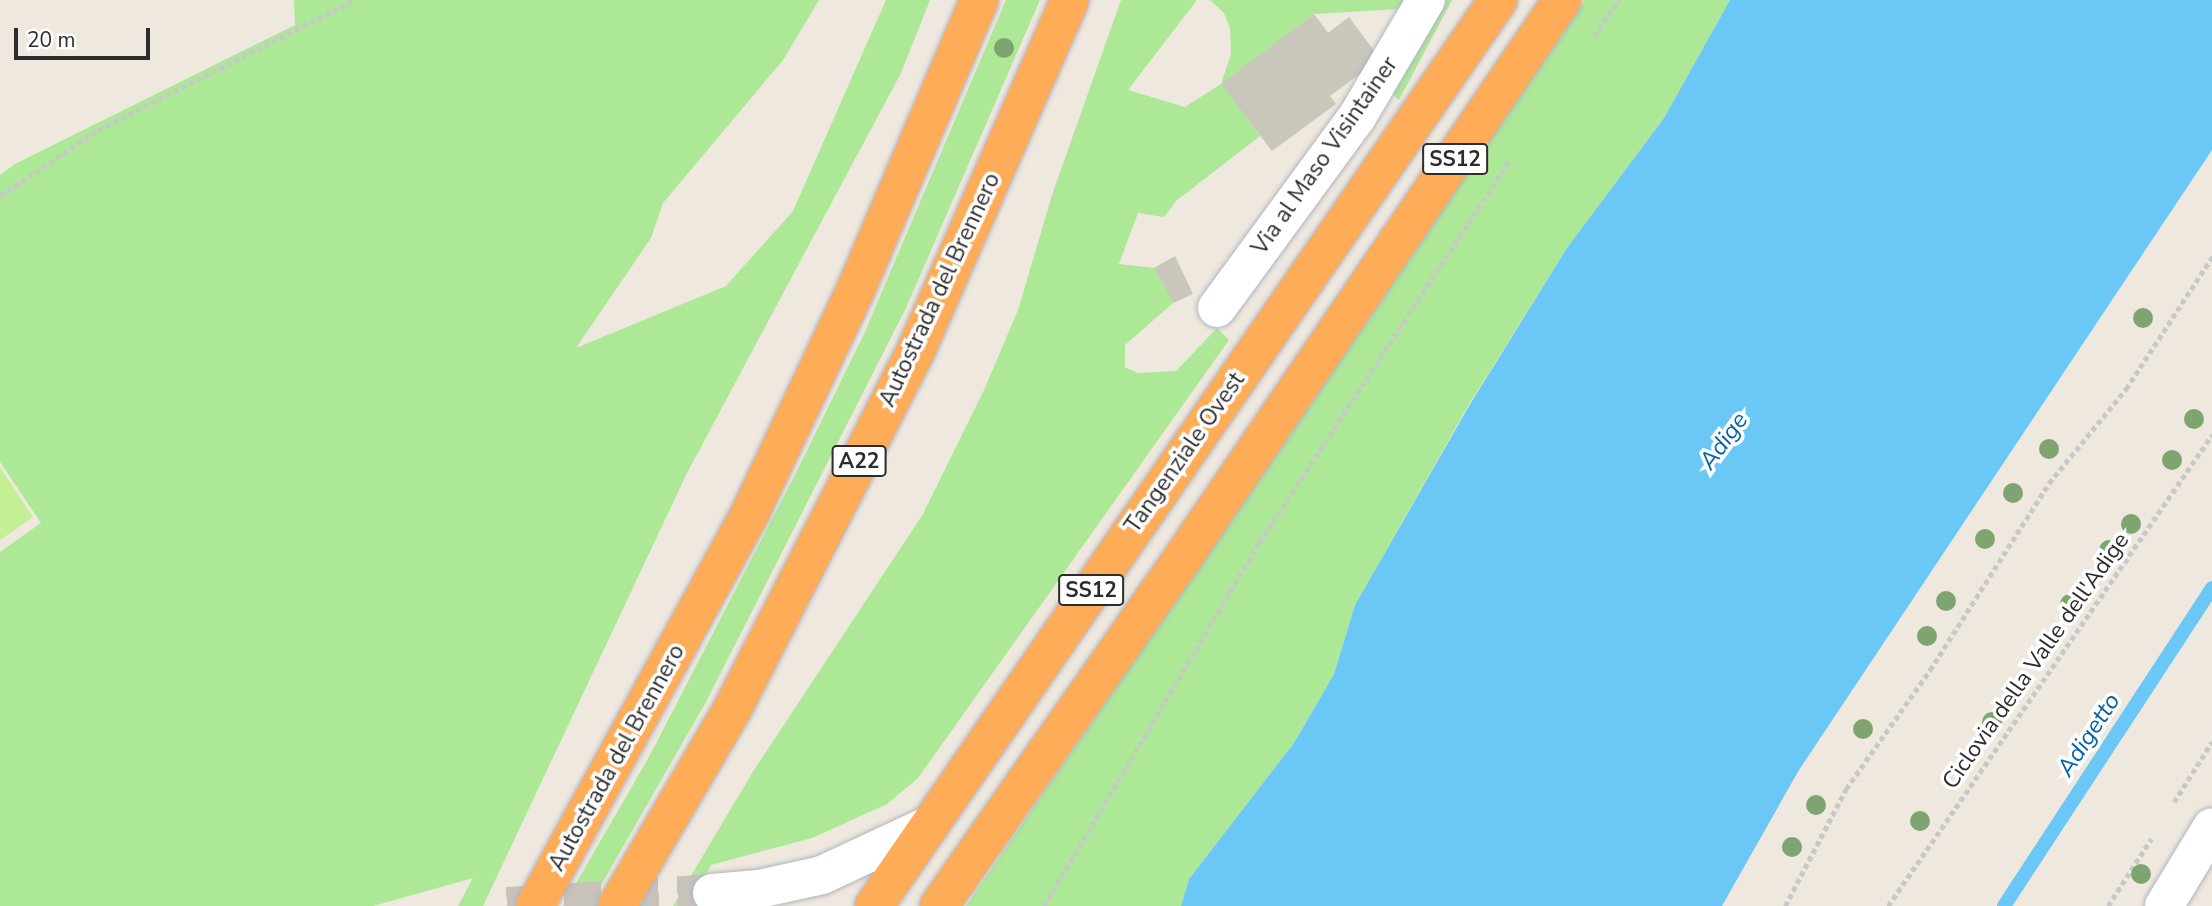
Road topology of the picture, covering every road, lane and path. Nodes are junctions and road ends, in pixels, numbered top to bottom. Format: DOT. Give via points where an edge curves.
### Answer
graph roads {
  1 [pos="354,0"];
  2 [pos="979,0"];
  3 [pos="1070,0"];
  4 [pos="1426,0"];
  5 [pos="1474,0"];
  6 [pos="1498,0"];
  7 [pos="1562,0"];
  8 [pos="1619,0"];
  9 [pos="1589,42"];
  10 [pos="1444,80"];
  11 [pos="1514,153"];
  12 [pos="0,196"];
  13 [pos="2212,257"];
  14 [pos="1217,308"];
  15 [pos="2212,435"];
  16 [pos="929,825"];
  17 [pos="2212,827"];
  18 [pos="712,892"];
  19 [pos="535,906"];
  20 [pos="618,906"];
  21 [pos="874,906"];
  22 [pos="939,906"];
  23 [pos="1044,906"];
  24 [pos="1785,906"];
  25 [pos="1888,906"];
  26 [pos="2164,906"];
  1 -- 12 [label="path" via="98,130 32,170"];
  2 -- 19 [label="highway, Autostrada del Brennero" via="856,289 752,509"];
  3 -- 20 [label="highway, Autostrada del Brennero / A22" via="917,348 733,708"];
  4 -- 14 [label="street, Via al Maso Visintainer" via="1357,117"];
  5 -- 10 [label="highway"];
  6 -- 10 [label="highway, Tangenziale Ovest / SS12"];
  7 -- 22 [label="highway, SS12"];
  8 -- 9 [label="path"];
  10 -- 16 [label="highway, Tangenziale Ovest / SS12"];
  11 -- 23 [label="path" via="1259,543"];
  13 -- 24 [label="path" via="2126,389 2049,483 1930,670 1846,789"];
  15 -- 25 [label="path, Ciclovia della Valle dell'Adige"];
  16 -- 18 [label="street" via="822,875"];
  16 -- 21 [label="highway, Tangenziale Ovest / SS12"];
  17 -- 26 [label="street"];
}
